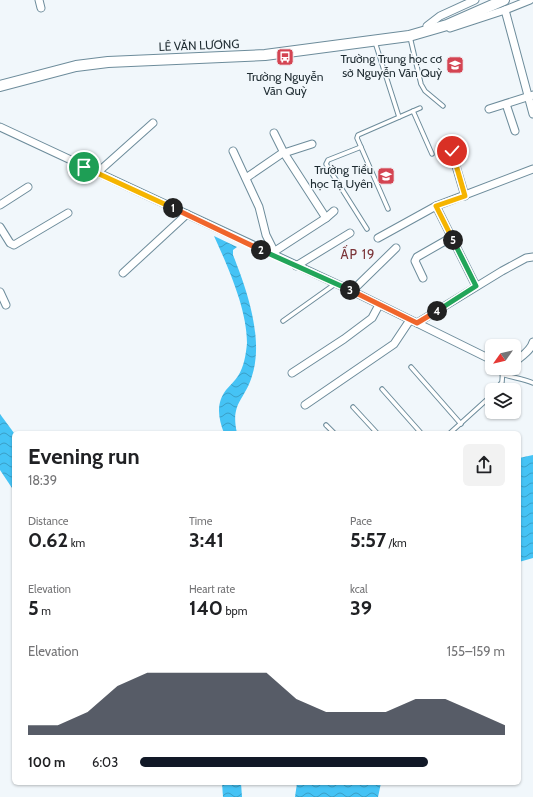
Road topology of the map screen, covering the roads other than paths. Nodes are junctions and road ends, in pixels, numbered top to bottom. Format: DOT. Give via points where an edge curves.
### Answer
graph roads {
  1 [pos="39,0"];
  2 [pos="475,0"];
  3 [pos="491,0"];
  4 [pos="504,0"];
  5 [pos="530,0"];
  6 [pos="41,8"];
  7 [pos="505,10"];
  8 [pos="466,14"];
  9 [pos="427,28"];
  10 [pos="405,36"];
  11 [pos="374,41"];
  12 [pos="0,86"];
  13 [pos="531,96"];
  14 [pos="506,104"];
  15 [pos="443,106"];
  16 [pos="420,108"];
  17 [pos="489,109"];
  18 [pos="413,111"];
  19 [pos="533,114"];
  20 [pos="399,117"];
  21 [pos="153,123"];
  22 [pos="0,126"];
  23 [pos="515,131"];
  24 [pos="274,132"];
  25 [pos="312,144"];
  26 [pos="450,146"];
  27 [pos="361,148"];
  28 [pos="232,151"];
  29 [pos="284,153"];
  30 [pos="432,154"];
  31 [pos="533,169"];
  32 [pos="97,173"];
  33 [pos="246,178"];
  34 [pos="28,187"];
  35 [pos="465,196"];
  36 [pos="0,205"];
  37 [pos="436,206"];
  38 [pos="388,209"];
  39 [pos="334,211"];
  40 [pos="68,213"];
  41 [pos="186,214"];
  42 [pos="326,218"];
  43 [pos="0,227"];
  44 [pos="367,229"];
  45 [pos="350,233"];
  46 [pos="452,237"];
  47 [pos="378,238"];
  48 [pos="396,248"];
  49 [pos="272,252"];
  50 [pos="533,257"];
  51 [pos="296,266"];
  52 [pos="123,274"];
  53 [pos="423,278"];
  54 [pos="335,284"];
  55 [pos="476,286"];
  56 [pos="352,291"];
  57 [pos="0,292"];
  58 [pos="6,305"];
  59 [pos="379,305"];
  60 [pos="410,320"];
  61 [pos="283,321"];
  62 [pos="417,323"];
  63 [pos="533,342"];
  64 [pos="485,357"];
  65 [pos="521,357"];
  66 [pos="411,367"];
  67 [pos="292,373"];
  68 [pos="504,375"];
  69 [pos="533,383"];
  70 [pos="382,389"];
  71 [pos="485,402"];
  72 [pos="304,405"];
  73 [pos="353,407"];
  74 [pos="326,424"];
  75 [pos="461,424"];
  76 [pos="332,431"];
  77 [pos="375,431"];
  78 [pos="419,431"];
  79 [pos="452,431"];
  1 -- 6 [label="street"];
  2 -- 9 [label="street, LÊ VĂN LƯƠNG" via="440,16"];
  3 -- 8 [label="main road"];
  4 -- 8 [label="main road"];
  5 -- 7 [label="street, LÊ VĂN LƯƠNG"];
  7 -- 9 [label="street, LÊ VĂN LƯƠNG" via="448,29"];
  7 -- 13 [label="street"];
  8 -- 9 [label="main road, LÊ VĂN LƯƠNG"];
  9 -- 10 [label="main road, LÊ VĂN LƯƠNG" via="407,32"];
  10 -- 11 [label="main road, LÊ VĂN LƯƠNG"];
  10 -- 15 [label="lane" via="421,84 425,91"];
  11 -- 12 [label="main road, LÊ VĂN LƯƠNG" via="265,55 108,62 76,66"];
  11 -- 20 [label="lane"];
  13 -- 14 [label="street"];
  13 -- 19 [label="street"];
  14 -- 17 [label="street"];
  14 -- 23 [label="street"];
  16 -- 18 [label="lane"];
  18 -- 20 [label="lane"];
  18 -- 30 [label="lane"];
  20 -- 27 [label="lane" via="358,135"];
  21 -- 32 [label="street"];
  22 -- 32 [label="street"];
  24 -- 29 [label="street"];
  25 -- 29 [label="street"];
  26 -- 35 [label="street"];
  27 -- 38 [label="lane"];
  27 -- 44 [label="lane" via="328,160 326,164"];
  28 -- 33 [label="street"];
  29 -- 33 [label="street"];
  29 -- 42 [label="street"];
  31 -- 35 [label="street"];
  32 -- 41 [label="street"];
  33 -- 49 [label="street" via="259,207"];
  34 -- 36 [label="street"];
  35 -- 37 [label="street"];
  37 -- 46 [label="street"];
  37 -- 47 [label="street"];
  39 -- 42 [label="street"];
  40 -- 43 [label="street" via="14,245 10,244"];
  41 -- 49 [label="street"];
  41 -- 52 [label="street"];
  42 -- 49 [label="street"];
  45 -- 51 [label="street"];
  46 -- 53 [label="street" via="417,257 415,261"];
  46 -- 55 [label="street"];
  48 -- 56 [label="street"];
  49 -- 51 [label="street"];
  50 -- 55 [label="street" via="526,258"];
  51 -- 54 [label="street"];
  54 -- 56 [label="street"];
  54 -- 61 [label="lane"];
  55 -- 62 [label="street"];
  56 -- 59 [label="street"];
  57 -- 58 [label="street"];
  59 -- 60 [label="street"];
  59 -- 67 [label="street" via="372,318"];
  60 -- 62 [label="street"];
  60 -- 72 [label="street" via="394,344"];
  62 -- 64 [label="street"];
  63 -- 65 [label="street"];
  66 -- 75 [label="lane"];
  68 -- 69 [label="lane"];
  70 -- 78 [label="lane"];
  71 -- 75 [label="lane"];
  73 -- 77 [label="lane"];
  74 -- 76 [label="lane"];
  75 -- 79 [label="lane"];
}
